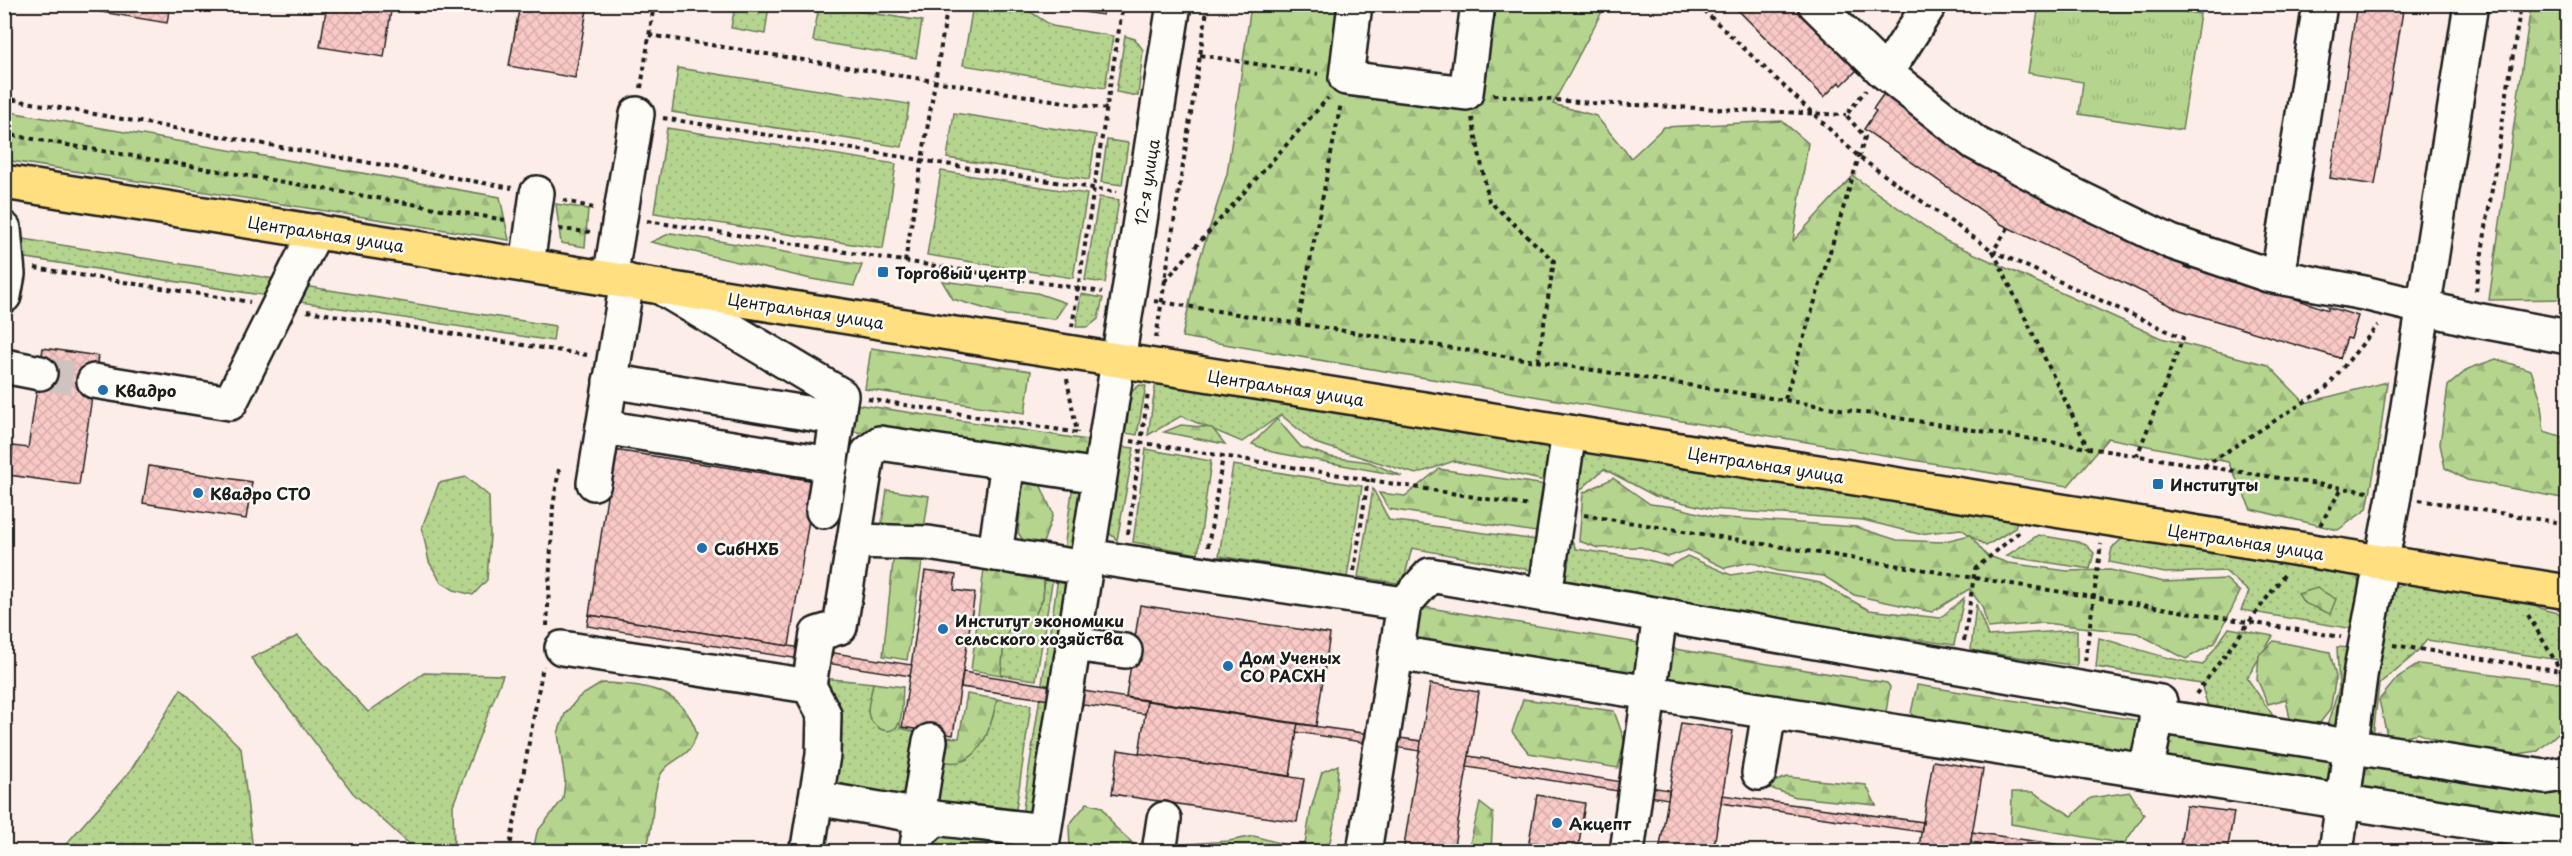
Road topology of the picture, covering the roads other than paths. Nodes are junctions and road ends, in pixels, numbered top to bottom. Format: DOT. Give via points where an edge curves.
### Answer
graph roads {
  1 [pos="1174,4"];
  2 [pos="1355,4"];
  3 [pos="1478,4"];
  4 [pos="1815,4"];
  5 [pos="1930,4"];
  6 [pos="2320,4"];
  7 [pos="2471,4"];
  8 [pos="1884,72"];
  9 [pos="637,114"];
  10 [pos="4,182"];
  11 [pos="537,192"];
  12 [pos="4,229"];
  13 [pos="316,231"];
  14 [pos="527,265"];
  15 [pos="2278,277"];
  16 [pos="619,280"];
  17 [pos="659,286"];
  18 [pos="4,296"];
  19 [pos="2411,304"];
  20 [pos="2568,337"];
  21 [pos="1117,360"];
  22 [pos="4,366"];
  23 [pos="612,370"];
  24 [pos="40,372"];
  25 [pos="94,381"];
  26 [pos="839,406"];
  27 [pos="603,427"];
  28 [pos="1569,432"];
  29 [pos="1008,462"];
  30 [pos="831,464"];
  31 [pos="1099,476"];
  32 [pos="594,483"];
  33 [pos="823,511"];
  34 [pos="854,542"];
  35 [pos="995,554"];
  36 [pos="1086,562"];
  37 [pos="2382,563"];
  38 [pos="2568,592"];
  39 [pos="1545,595"];
  40 [pos="1404,604"];
  41 [pos="1660,615"];
  42 [pos="1073,644"];
  43 [pos="562,648"];
  44 [pos="1125,651"];
  45 [pos="1396,653"];
  46 [pos="809,686"];
  47 [pos="1650,693"];
  48 [pos="1769,712"];
  49 [pos="2167,717"];
  50 [pos="930,741"];
  51 [pos="2351,747"];
  52 [pos="2146,771"];
  53 [pos="1759,773"];
  54 [pos="2568,773"];
  55 [pos="816,798"];
  56 [pos="2343,802"];
  57 [pos="927,817"];
  58 [pos="1164,819"];
  59 [pos="2568,837"];
  60 [pos="1042,841"];
  61 [pos="805,852"];
  62 [pos="916,852"];
  63 [pos="1159,852"];
  64 [pos="1364,852"];
  65 [pos="1627,852"];
  66 [pos="2336,852"];
  1 -- 21 [label="street, 12-я улица"];
  2 -- 3 [label="street" via="1346,78 1467,93"];
  4 -- 8 [label="street"];
  5 -- 8 [label="street"];
  6 -- 15 [label="street"];
  7 -- 19 [label="street"];
  8 -- 15 [label="street" via="1975,143 2057,187 2171,242"];
  9 -- 16 [label="street" via="619,216"];
  10 -- 13 [label="main road, Центральная улица"];
  11 -- 14 [label="street"];
  12 -- 18 [label="street"];
  13 -- 14 [label="main road, Центральная улица"];
  13 -- 25 [label="street" via="230,403"];
  14 -- 16 [label="main road, Центральная улица"];
  15 -- 19 [label="street"];
  16 -- 17 [label="main road, Центральная улица"];
  16 -- 23 [label="street"];
  17 -- 21 [label="main road, Центральная улица"];
  17 -- 26 [label="street"];
  19 -- 20 [label="street"];
  19 -- 37 [label="street" via="2394,496"];
  21 -- 28 [label="main road, Центральная улица"];
  21 -- 31 [label="street, 12-я улица" via="1091,435"];
  22 -- 24 [label="street"];
  23 -- 26 [label="street"];
  23 -- 27 [label="street"];
  26 -- 30 [label="street"];
  27 -- 30 [label="street"];
  27 -- 32 [label="street"];
  28 -- 37 [label="main road, Центральная улица"];
  28 -- 39 [label="street"];
  29 -- 31 [label="street"];
  29 -- 34 [label="street" via="880,442 868,453"];
  29 -- 35 [label="street"];
  30 -- 33 [label="street"];
  31 -- 36 [label="street, 12-я улица"];
  34 -- 35 [label="street" via="928,543"];
  34 -- 46 [label="street" via="840,627 818,634"];
  35 -- 36 [label="street"];
  36 -- 40 [label="street" via="1123,561"];
  36 -- 42 [label="street, 12-я улица"];
  37 -- 38 [label="main road, Центральная улица"];
  37 -- 51 [label="street"];
  39 -- 40 [label="street" via="1430,575"];
  39 -- 41 [label="street"];
  40 -- 45 [label="street"];
  41 -- 47 [label="street"];
  41 -- 49 [label="street" via="2160,702"];
  42 -- 44 [label="street"];
  42 -- 60 [label="street, 12-я улица"];
  43 -- 46 [label="street"];
  45 -- 47 [label="street"];
  45 -- 64 [label="street"];
  46 -- 55 [label="street" via="824,714 824,755"];
  47 -- 48 [label="street"];
  47 -- 65 [label="street"];
  48 -- 52 [label="street"];
  48 -- 53 [label="street"];
  49 -- 51 [label="street"];
  49 -- 52 [label="street"];
  50 -- 57 [label="street"];
  51 -- 54 [label="street" via="2545,777"];
  51 -- 56 [label="street"];
  52 -- 56 [label="street"];
  55 -- 57 [label="street"];
  55 -- 61 [label="street"];
  56 -- 59 [label="street"];
  56 -- 66 [label="street"];
  57 -- 60 [label="street"];
  57 -- 62 [label="street"];
  58 -- 63 [label="street"];
}
